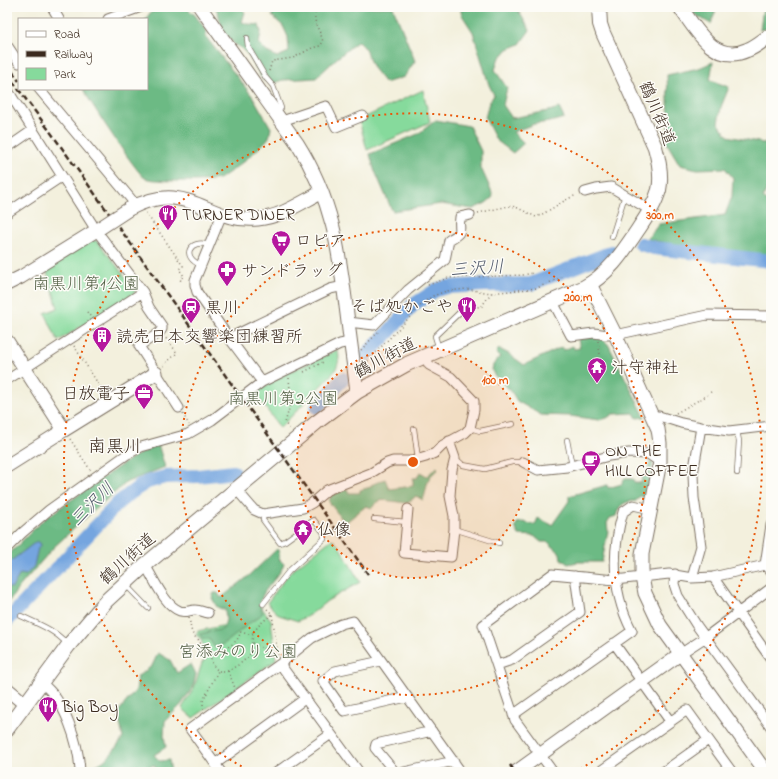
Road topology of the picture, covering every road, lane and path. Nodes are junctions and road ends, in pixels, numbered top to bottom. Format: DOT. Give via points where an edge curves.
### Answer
graph roads {
  1 [pos="52,7"];
  2 [pos="141,7"];
  3 [pos="200,7"];
  4 [pos="321,7"];
  5 [pos="324,7"];
  6 [pos="353,7"];
  7 [pos="599,7"];
  8 [pos="680,7"];
  9 [pos="119,10"];
  10 [pos="58,18"];
  11 [pos="109,18"];
  12 [pos="771,35"];
  13 [pos="247,38"];
  14 [pos="12,49"];
  15 [pos="18,61"];
  16 [pos="272,61"];
  17 [pos="7,89"];
  18 [pos="40,90"];
  19 [pos="274,110"];
  20 [pos="363,116"];
  21 [pos="282,121"];
  22 [pos="33,130"];
  23 [pos="7,148"];
  24 [pos="61,177"];
  25 [pos="322,192"];
  26 [pos="585,192"];
  27 [pos="625,195"];
  28 [pos="132,207"];
  29 [pos="650,210"];
  30 [pos="7,213"];
  31 [pos="222,214"];
  32 [pos="470,215"];
  33 [pos="148,216"];
  34 [pos="98,229"];
  35 [pos="612,237"];
  36 [pos="209,245"];
  37 [pos="201,265"];
  38 [pos="533,274"];
  39 [pos="562,277"];
  40 [pos="182,283"];
  41 [pos="7,284"];
  42 [pos="590,284"];
  43 [pos="344,286"];
  44 [pos="427,286"];
  45 [pos="143,292"];
  46 [pos="491,293"];
  47 [pos="552,300"];
  48 [pos="460,312"];
  49 [pos="771,316"];
  50 [pos="348,322"];
  51 [pos="381,329"];
  52 [pos="597,333"];
  53 [pos="615,334"];
  54 [pos="162,337"];
  55 [pos="228,338"];
  56 [pos="70,339"];
  57 [pos="7,341"];
  58 [pos="355,347"];
  59 [pos="439,349"];
  60 [pos="600,354"];
  61 [pos="425,355"];
  62 [pos="362,367"];
  63 [pos="25,369"];
  64 [pos="286,370"];
  65 [pos="157,375"];
  66 [pos="7,380"];
  67 [pos="262,382"];
  68 [pos="357,392"];
  69 [pos="712,392"];
  70 [pos="110,402"];
  71 [pos="179,408"];
  72 [pos="652,416"];
  73 [pos="668,418"];
  74 [pos="513,424"];
  75 [pos="771,426"];
  76 [pos="701,427"];
  77 [pos="470,428"];
  78 [pos="414,429"];
  79 [pos="64,430"];
  80 [pos="193,431"];
  81 [pos="292,431"];
  82 [pos="737,431"];
  83 [pos="567,440"];
  84 [pos="449,441"];
  85 [pos="455,458"];
  86 [pos="418,459"];
  87 [pos="524,462"];
  88 [pos="660,462"];
  89 [pos="7,466"];
  90 [pos="572,466"];
  91 [pos="737,473"];
  92 [pos="95,478"];
  93 [pos="236,489"];
  94 [pos="408,509"];
  95 [pos="651,509"];
  96 [pos="263,514"];
  97 [pos="374,519"];
  98 [pos="407,522"];
  99 [pos="771,525"];
  100 [pos="454,529"];
  101 [pos="499,543"];
  102 [pos="7,548"];
  103 [pos="145,566"];
  104 [pos="768,569"];
  105 [pos="674,574"];
  106 [pos="575,576"];
  107 [pos="712,576"];
  108 [pos="642,577"];
  109 [pos="692,578"];
  110 [pos="615,580"];
  111 [pos="125,584"];
  112 [pos="771,588"];
  113 [pos="264,604"];
  114 [pos="148,608"];
  115 [pos="187,613"];
  116 [pos="208,613"];
  117 [pos="738,613"];
  118 [pos="272,614"];
  119 [pos="21,616"];
  120 [pos="253,633"];
  121 [pos="706,637"];
  122 [pos="253,643"];
  123 [pos="614,643"];
  124 [pos="68,646"];
  125 [pos="212,652"];
  126 [pos="680,654"];
  127 [pos="771,659"];
  128 [pos="280,660"];
  129 [pos="381,660"];
  130 [pos="497,665"];
  131 [pos="218,671"];
  132 [pos="228,671"];
  133 [pos="642,682"];
  134 [pos="41,683"];
  135 [pos="7,689"];
  136 [pos="236,690"];
  137 [pos="407,697"];
  138 [pos="306,698"];
  139 [pos="25,704"];
  140 [pos="204,713"];
  141 [pos="513,716"];
  142 [pos="670,721"];
  143 [pos="771,727"];
  144 [pos="7,729"];
  145 [pos="432,731"];
  146 [pos="331,734"];
  147 [pos="708,740"];
  148 [pos="537,758"];
  149 [pos="454,761"];
  150 [pos="215,764"];
  151 [pos="354,770"];
  152 [pos="730,771"];
  153 [pos="80,772"];
  154 [pos="221,772"];
  155 [pos="277,772"];
  156 [pos="394,772"];
  157 [pos="404,772"];
  158 [pos="461,772"];
  159 [pos="516,772"];
  160 [pos="552,772"];
  161 [pos="599,772"];
  162 [pos="664,772"];
  163 [pos="766,772"];
  1 -- 10 [label="street"];
  2 -- 9 [label="street"];
  3 -- 19 [label="street"];
  4 -- 16 [label="path" via="316,9 314,16 316,28 322,37 323,42 320,46 293,58"];
  5 -- 6 [label="path" via="338,10"];
  7 -- 29 [label="main road, 鶴川街道" via="603,33 658,156 659,189"];
  8 -- 12 [label="main road" via="703,40 714,49 736,53 747,50"];
  9 -- 11 [label="street"];
  13 -- 19 [label="lane" via="248,47 273,86 281,108"];
  14 -- 15 [label="street"];
  17 -- 22 [label="street"];
  18 -- 28 [label="street"];
  19 -- 21 [label="street"];
  20 -- 21 [label="street" via="336,127 326,106"];
  21 -- 25 [label="street" via="305,155"];
  22 -- 23 [label="street"];
  22 -- 24 [label="street"];
  24 -- 30 [label="street"];
  24 -- 34 [label="street"];
  25 -- 31 [label="street" via="270,218 246,220"];
  25 -- 43 [label="street" via="335,231"];
  26 -- 27 [label="street" via="611,187"];
  26 -- 32 [label="path" via="536,217 509,206"];
  27 -- 29 [label="street"];
  27 -- 35 [label="lane"];
  28 -- 31 [label="street" via="162,197 180,198"];
  28 -- 34 [label="street, bridge"];
  29 -- 42 [label="main road, 鶴川街道" via="614,264"];
  31 -- 36 [label="street"];
  32 -- 50 [label="street" via="460,217 461,231 449,240 445,260 408,290 374,325"];
  33 -- 40 [label="path" via="183,266 179,269 184,276 180,279"];
  34 -- 41 [label="street"];
  34 -- 45 [label="street"];
  36 -- 37 [label="street"];
  36 -- 37 [label="lane" via="198,243 190,249 191,260"];
  37 -- 55 [label="street" via="195,280 197,292"];
  38 -- 44 [label="path" via="448,278"];
  39 -- 46 [label="path" via="537,288"];
  42 -- 47 [label="main road, 鶴川街道"];
  42 -- 53 [label="street"];
  43 -- 50 [label="street"];
  43 -- 55 [label="street" via="330,289"];
  45 -- 56 [label="street"];
  45 -- 65 [label="street" via="149,307 162,326 159,333 139,346"];
  46 -- 48 [label="path" via="482,306"];
  46 -- 62 [label="path" via="466,289 446,291 432,296"];
  47 -- 52 [label="street" via="571,336"];
  47 -- 59 [label="main road, 鶴川街道"];
  48 -- 59 [label="lane" via="435,336"];
  49 -- 53 [label="street" via="707,315"];
  50 -- 58 [label="street"];
  51 -- 58 [label="path"];
  52 -- 53 [label="street"];
  52 -- 60 [label="path"];
  53 -- 72 [label="street"];
  54 -- 65 [label="path" via="168,340 177,352"];
  55 -- 67 [label="street"];
  56 -- 63 [label="street"];
  56 -- 70 [label="path"];
  57 -- 63 [label="street"];
  58 -- 64 [label="street" via="340,344"];
  58 -- 68 [label="street"];
  59 -- 61 [label="main road, 鶴川街道"];
  61 -- 68 [label="main road, 鶴川街道"];
  61 -- 77 [label="street" via="429,365 451,377 474,402"];
  63 -- 66 [label="street"];
  63 -- 79 [label="street"];
  64 -- 67 [label="street"];
  64 -- 81 [label="path" via="291,402 285,423"];
  65 -- 70 [label="street"];
  65 -- 71 [label="street"];
  67 -- 80 [label="street" via="212,420"];
  68 -- 93 [label="main road, 鶴川街道"];
  69 -- 73 [label="path"];
  70 -- 79 [label="street"];
  71 -- 80 [label="path"];
  72 -- 73 [label="street"];
  72 -- 88 [label="street" via="658,429"];
  73 -- 76 [label="street"];
  74 -- 77 [label="lane" via="480,431"];
  75 -- 82 [label="street"];
  76 -- 82 [label="street"];
  76 -- 109 [label="street" via="694,474 694,498 701,546"];
  77 -- 84 [label="street"];
  78 -- 86 [label="lane"];
  79 -- 89 [label="street"];
  79 -- 92 [label="path"];
  80 -- 92 [label="street" via="179,438 141,447"];
  82 -- 91 [label="lane"];
  83 -- 90 [label="lane"];
  84 -- 85 [label="street"];
  84 -- 86 [label="street" via="435,453"];
  85 -- 87 [label="lane" via="463,465 485,469 512,462"];
  85 -- 100 [label="street" via="450,496"];
  86 -- 96 [label="street" via="387,463 371,473 327,490 302,508"];
  87 -- 90 [label="street" via="538,470"];
  88 -- 90 [label="street" via="648,454 629,453"];
  88 -- 95 [label="street"];
  92 -- 102 [label="street" via="49,510"];
  93 -- 96 [label="street" via="254,510"];
  93 -- 103 [label="main road, 鶴川街道"];
  94 -- 98 [label="street"];
  95 -- 108 [label="street" via="642,554"];
  95 -- 110 [label="street" via="633,506 623,512 616,545"];
  96 -- 113 [label="lane" via="263,520 280,543 314,520 324,533 324,539 289,571"];
  97 -- 98 [label="lane"];
  98 -- 100 [label="street" via="404,553 451,557"];
  99 -- 104 [label="street"];
  100 -- 101 [label="lane"];
  103 -- 111 [label="main road, 鶴川街道"];
  103 -- 115 [label="street" via="166,602"];
  104 -- 107 [label="street"];
  105 -- 108 [label="street"];
  105 -- 109 [label="street"];
  105 -- 121 [label="street" via="678,596"];
  106 -- 110 [label="street"];
  106 -- 130 [label="street" via="580,612 512,660"];
  106 -- 130 [label="street" via="552,574 483,625"];
  107 -- 109 [label="street"];
  107 -- 117 [label="street"];
  108 -- 110 [label="street"];
  108 -- 126 [label="street" via="645,593 660,625"];
  110 -- 123 [label="street" via="623,612 632,631"];
  111 -- 114 [label="lane"];
  111 -- 124 [label="main road, 鶴川街道"];
  112 -- 117 [label="street"];
  113 -- 118 [label="path"];
  115 -- 116 [label="street" via="196,610"];
  115 -- 125 [label="path" via="190,630 204,650 210,649"];
  117 -- 121 [label="street"];
  117 -- 127 [label="street"];
  118 -- 120 [label="path"];
  118 -- 128 [label="path"];
  119 -- 124 [label="lane" via="49,629"];
  120 -- 122 [label="path"];
  120 -- 125 [label="path" via="240,632 236,642 220,651"];
  121 -- 126 [label="street"];
  121 -- 143 [label="street"];
  122 -- 128 [label="path"];
  122 -- 132 [label="path" via="249,656"];
  123 -- 133 [label="street"];
  123 -- 141 [label="street"];
  124 -- 134 [label="main road, 鶴川街道"];
  125 -- 131 [label="path" via="211,661"];
  126 -- 133 [label="street"];
  126 -- 163 [label="street"];
  128 -- 129 [label="street" via="312,638 353,621"];
  128 -- 138 [label="street"];
  128 -- 150 [label="street" via="190,729"];
  129 -- 137 [label="street"];
  129 -- 137 [label="street" via="335,671 323,681 344,711"];
  130 -- 141 [label="street"];
  131 -- 132 [label="path"];
  131 -- 140 [label="path" via="203,701"];
  132 -- 136 [label="path"];
  133 -- 142 [label="street"];
  133 -- 148 [label="street"];
  134 -- 139 [label="main road, 鶴川街道"];
  134 -- 153 [label="street" via="50,688 70,722"];
  135 -- 139 [label="street"];
  137 -- 145 [label="street"];
  138 -- 146 [label="street"];
  138 -- 150 [label="street"];
  139 -- 144 [label="main road, 鶴川街道"];
  141 -- 148 [label="street"];
  142 -- 147 [label="street" via="687,710"];
  142 -- 161 [label="street"];
  145 -- 149 [label="street"];
  145 -- 156 [label="street" via="376,744 375,748"];
  146 -- 151 [label="street"];
  146 -- 155 [label="street"];
  147 -- 152 [label="street"];
  147 -- 162 [label="street"];
  148 -- 159 [label="street"];
  148 -- 160 [label="street"];
  149 -- 157 [label="street"];
  149 -- 158 [label="street"];
  150 -- 154 [label="street"];
}
